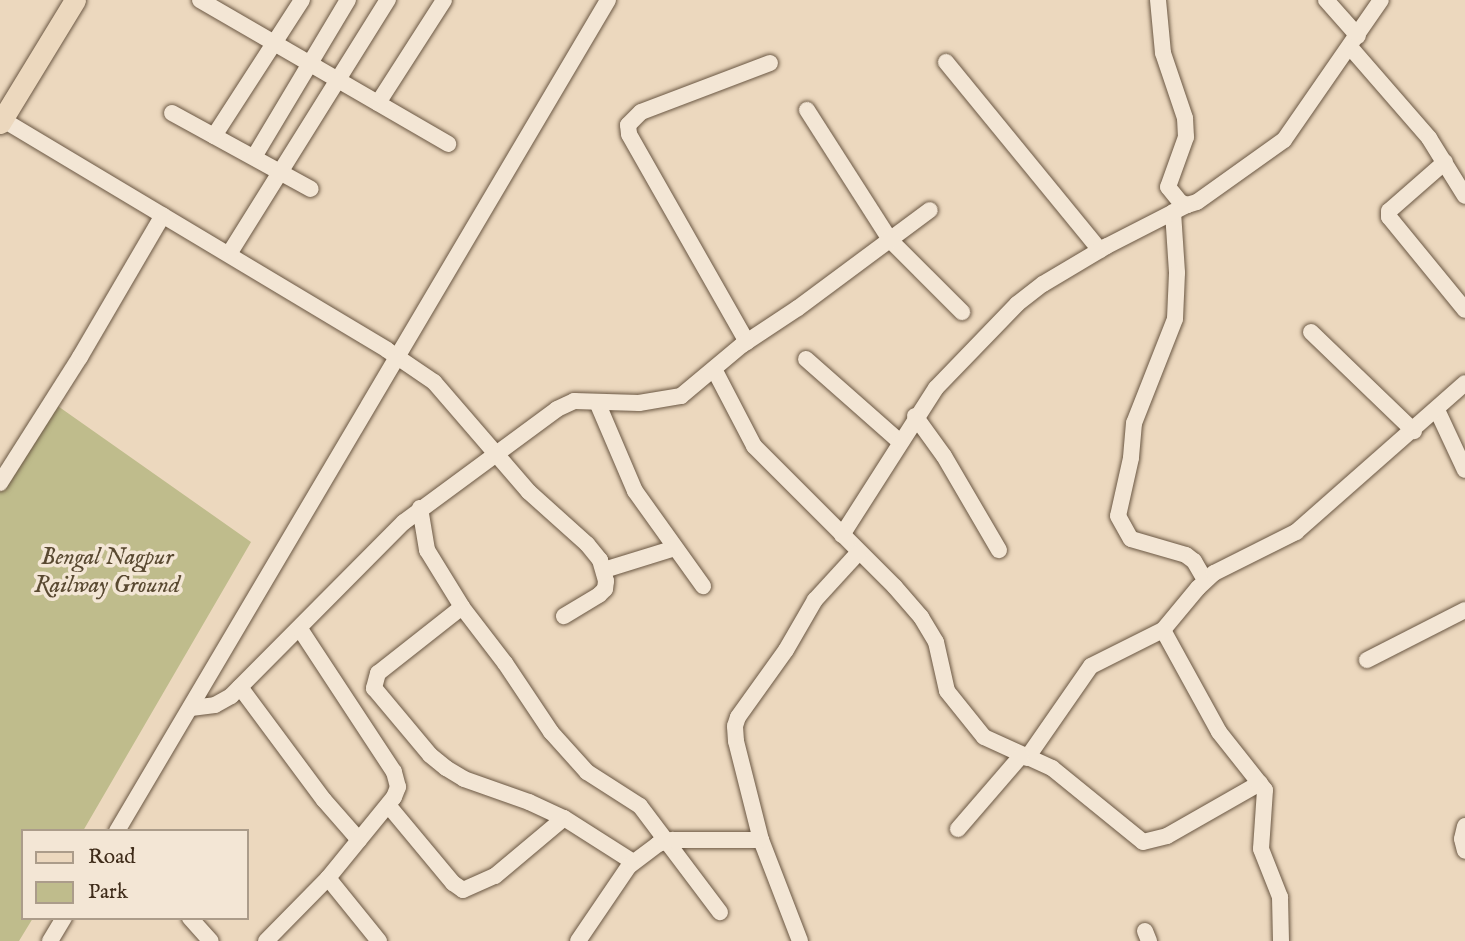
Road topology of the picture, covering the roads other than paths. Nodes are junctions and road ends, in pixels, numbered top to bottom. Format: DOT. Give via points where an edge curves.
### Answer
graph roads {
  1 [pos="75,0"];
  2 [pos="200,0"];
  3 [pos="302,0"];
  4 [pos="348,0"];
  5 [pos="388,0"];
  6 [pos="444,0"];
  7 [pos="608,0"];
  8 [pos="1158,0"];
  9 [pos="1326,0"];
  10 [pos="1381,0"];
  11 [pos="273,42"];
  12 [pos="1354,42"];
  13 [pos="946,62"];
  14 [pos="309,63"];
  15 [pos="770,63"];
  16 [pos="339,80"];
  17 [pos="378,103"];
  18 [pos="807,110"];
  19 [pos="172,113"];
  20 [pos="0,120"];
  21 [pos="214,136"];
  22 [pos="447,144"];
  23 [pos="254,157"];
  24 [pos="1445,162"];
  25 [pos="282,172"];
  26 [pos="311,189"];
  27 [pos="1465,196"];
  28 [pos="1180,208"];
  29 [pos="930,210"];
  30 [pos="163,215"];
  31 [pos="890,240"];
  32 [pos="1100,250"];
  33 [pos="229,254"];
  34 [pos="1465,310"];
  35 [pos="962,313"];
  36 [pos="1311,332"];
  37 [pos="747,342"];
  38 [pos="395,356"];
  39 [pos="806,359"];
  40 [pos="715,370"];
  41 [pos="1465,383"];
  42 [pos="597,402"];
  43 [pos="1437,410"];
  44 [pos="915,416"];
  45 [pos="1414,431"];
  46 [pos="900,442"];
  47 [pos="495,452"];
  48 [pos="1465,470"];
  49 [pos="0,483"];
  50 [pos="421,508"];
  51 [pos="842,535"];
  52 [pos="675,548"];
  53 [pos="999,550"];
  54 [pos="859,552"];
  55 [pos="604,570"];
  56 [pos="1205,580"];
  57 [pos="703,586"];
  58 [pos="462,607"];
  59 [pos="1465,610"];
  60 [pos="564,616"];
  61 [pos="300,629"];
  62 [pos="1163,630"];
  63 [pos="1367,660"];
  64 [pos="240,687"];
  65 [pos="191,708"];
  66 [pos="1024,757"];
  67 [pos="1260,783"];
  68 [pos="388,806"];
  69 [pos="564,818"];
  70 [pos="1465,826"];
  71 [pos="118,829"];
  72 [pos="958,830"];
  73 [pos="359,840"];
  74 [pos="761,840"];
  75 [pos="667,842"];
  76 [pos="1465,851"];
  77 [pos="633,862"];
  78 [pos="328,878"];
  79 [pos="720,912"];
  80 [pos="63,920"];
  81 [pos="192,920"];
  82 [pos="582,939"];
  83 [pos="50,941"];
  84 [pos="211,941"];
  85 [pos="266,941"];
  86 [pos="379,941"];
  87 [pos="800,941"];
  88 [pos="1281,941"];
  1 -- 20 [label="main road"];
  2 -- 11 [label="street"];
  3 -- 11 [label="street"];
  4 -- 14 [label="street"];
  5 -- 16 [label="street"];
  6 -- 17 [label="street"];
  7 -- 38 [label="street"];
  8 -- 28 [label="street" via="1163,53 1185,118 1186,137 1168,187"];
  9 -- 12 [label="street"];
  10 -- 12 [label="street"];
  11 -- 14 [label="street"];
  11 -- 21 [label="street"];
  12 -- 24 [label="street"];
  12 -- 28 [label="street" via="1284,140 1197,202"];
  13 -- 32 [label="street"];
  14 -- 16 [label="street"];
  14 -- 23 [label="street"];
  15 -- 37 [label="street" via="641,112 628,125"];
  16 -- 17 [label="street"];
  16 -- 25 [label="street"];
  17 -- 22 [label="street"];
  18 -- 31 [label="street"];
  19 -- 21 [label="street"];
  20 -- 30 [label="street"];
  21 -- 23 [label="street"];
  23 -- 25 [label="street"];
  24 -- 27 [label="street"];
  24 -- 34 [label="street" via="1389,211 1389,217"];
  25 -- 26 [label="street"];
  25 -- 33 [label="street"];
  28 -- 32 [label="street"];
  28 -- 56 [label="street" via="1177,307 1134,423 1118,516 1131,539 1186,555"];
  29 -- 31 [label="street"];
  30 -- 33 [label="street"];
  30 -- 49 [label="street"];
  31 -- 35 [label="street"];
  31 -- 37 [label="street"];
  32 -- 44 [label="street" via="1017,304"];
  33 -- 38 [label="street"];
  36 -- 45 [label="street"];
  37 -- 40 [label="street"];
  38 -- 47 [label="street" via="434,382"];
  38 -- 65 [label="street"];
  39 -- 46 [label="street"];
  40 -- 42 [label="street" via="681,396 665,401"];
  40 -- 51 [label="street" via="754,446"];
  41 -- 43 [label="street"];
  42 -- 47 [label="street" via="568,403"];
  42 -- 52 [label="street" via="635,491"];
  43 -- 45 [label="street"];
  43 -- 48 [label="street"];
  44 -- 46 [label="street"];
  44 -- 53 [label="street"];
  45 -- 56 [label="street" via="1296,532"];
  46 -- 51 [label="street"];
  47 -- 50 [label="street"];
  47 -- 55 [label="street" via="530,492 587,544"];
  50 -- 58 [label="street" via="427,550"];
  50 -- 61 [label="street"];
  51 -- 54 [label="street"];
  52 -- 55 [label="street"];
  52 -- 57 [label="street"];
  54 -- 66 [label="street" via="928,626 944,683 956,705 984,737"];
  54 -- 74 [label="street" via="815,600 738,717 736,741"];
  55 -- 60 [label="street" via="606,581 599,595"];
  56 -- 62 [label="street"];
  58 -- 69 [label="street" via="377,673 374,688 446,768"];
  58 -- 75 [label="street" via="551,732 587,772 640,806"];
  59 -- 63 [label="street"];
  61 -- 64 [label="street"];
  61 -- 68 [label="street" via="394,772 398,787"];
  62 -- 66 [label="street" via="1091,666"];
  62 -- 67 [label="street" via="1219,732"];
  64 -- 65 [label="street" via="223,702"];
  64 -- 73 [label="street"];
  65 -- 71 [label="street"];
  66 -- 67 [label="street" via="1052,768 1143,842 1167,836"];
  66 -- 72 [label="street"];
  67 -- 88 [label="street" via="1266,798 1261,849 1280,897"];
  68 -- 69 [label="street" via="463,890 495,876"];
  68 -- 73 [label="street"];
  69 -- 77 [label="street"];
  70 -- 76 [label="street"];
  73 -- 78 [label="street"];
  74 -- 75 [label="street"];
  74 -- 87 [label="street"];
  75 -- 77 [label="street"];
  75 -- 79 [label="street"];
  77 -- 82 [label="street"];
  78 -- 85 [label="street"];
  78 -- 86 [label="street"];
  80 -- 83 [label="street"];
  81 -- 84 [label="street"];
}
